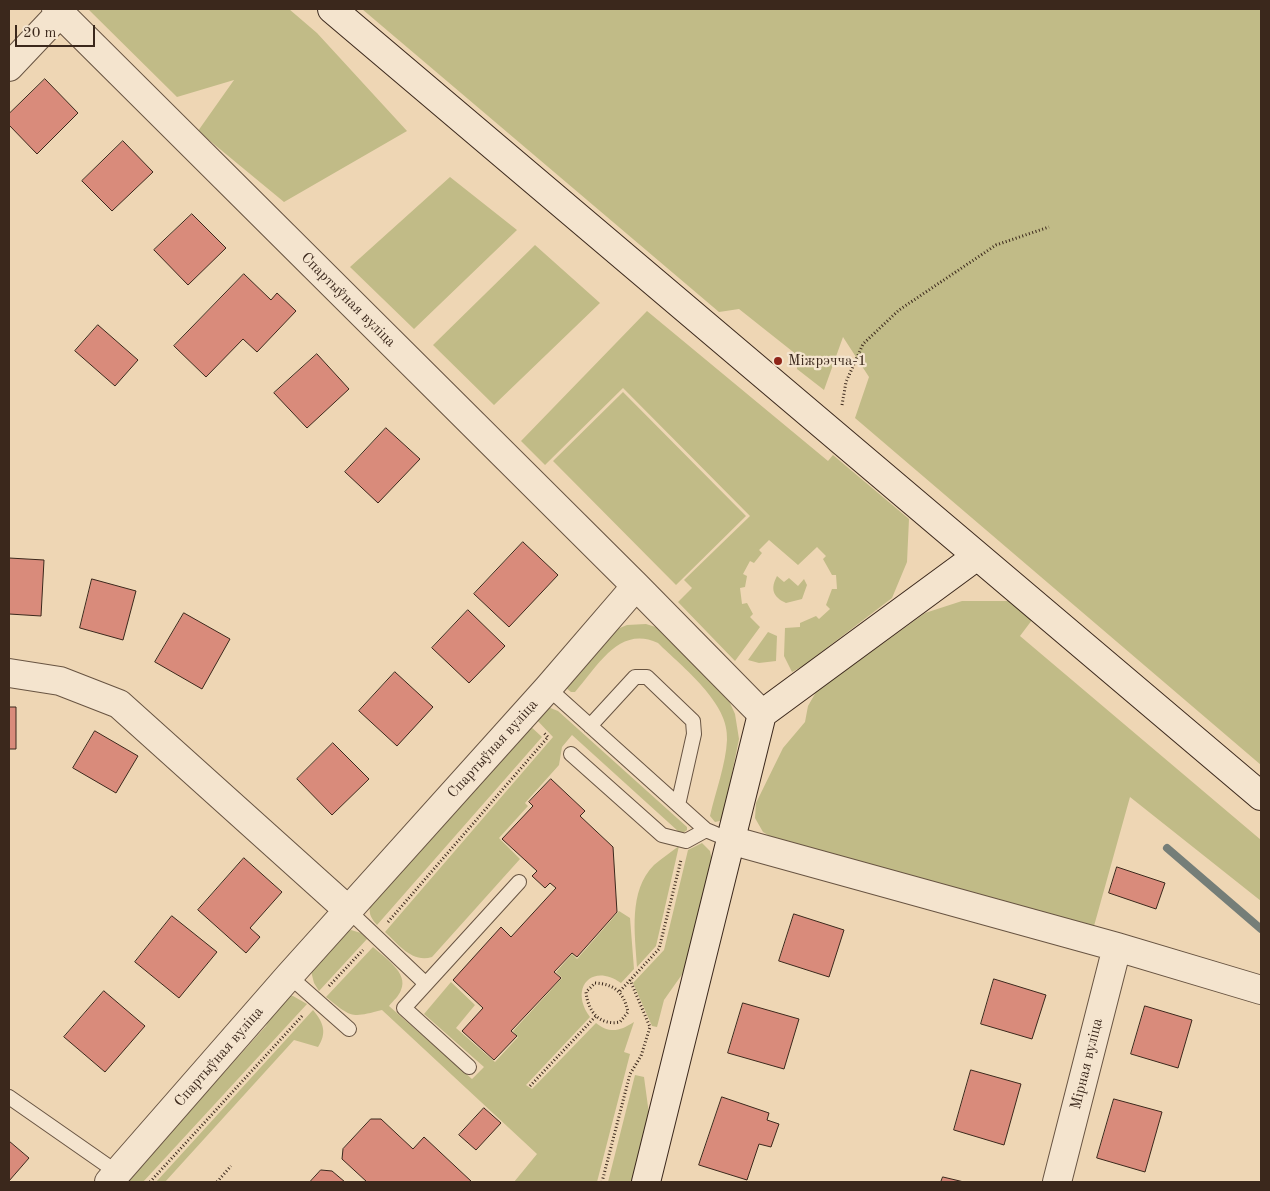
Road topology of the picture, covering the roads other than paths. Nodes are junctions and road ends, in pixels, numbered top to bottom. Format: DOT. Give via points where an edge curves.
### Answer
graph roads {
  1 [pos="332,9"];
  2 [pos="58,11"];
  3 [pos="9,67"];
  4 [pos="977,556"];
  5 [pos="636,586"];
  6 [pos="9,673"];
  7 [pos="548,688"];
  8 [pos="762,714"];
  9 [pos="590,726"];
  10 [pos="571,754"];
  11 [pos="1261,796"];
  12 [pos="678,805"];
  13 [pos="718,835"];
  14 [pos="519,882"];
  15 [pos="348,910"];
  16 [pos="1117,947"];
  17 [pos="289,976"];
  18 [pos="426,984"];
  19 [pos="1261,990"];
  20 [pos="349,1029"];
  21 [pos="469,1067"];
  22 [pos="9,1096"];
  23 [pos="114,1178"];
  24 [pos="646,1182"];
  25 [pos="1056,1182"];
  1 -- 4 [label="street"];
  2 -- 3 [label="street, Спартыўная вуліца"];
  2 -- 5 [label="street, Спартыўная вуліца"];
  4 -- 8 [label="street"];
  4 -- 11 [label="street"];
  5 -- 7 [label="street, Спартыўная вуліца"];
  5 -- 8 [label="street, Спартыўная вуліца"];
  6 -- 15 [label="street" via="60,681 119,704"];
  7 -- 9 [label="lane"];
  7 -- 15 [label="street, Спартыўная вуліца"];
  8 -- 13 [label="street"];
  9 -- 12 [label="lane"];
  9 -- 12 [label="lane" via="635,677 647,677 693,721 694,734"];
  10 -- 13 [label="lane" via="662,835 686,841"];
  12 -- 13 [label="lane"];
  13 -- 16 [label="street"];
  13 -- 24 [label="street"];
  14 -- 18 [label="lane"];
  15 -- 17 [label="street, Спартыўная вуліца"];
  15 -- 18 [label="lane"];
  16 -- 19 [label="street"];
  16 -- 25 [label="street, Мірная вуліца"];
  17 -- 20 [label="lane"];
  17 -- 23 [label="street, Спартыўная вуліца"];
  18 -- 21 [label="lane" via="404,1008"];
  22 -- 23 [label="lane"];
}
